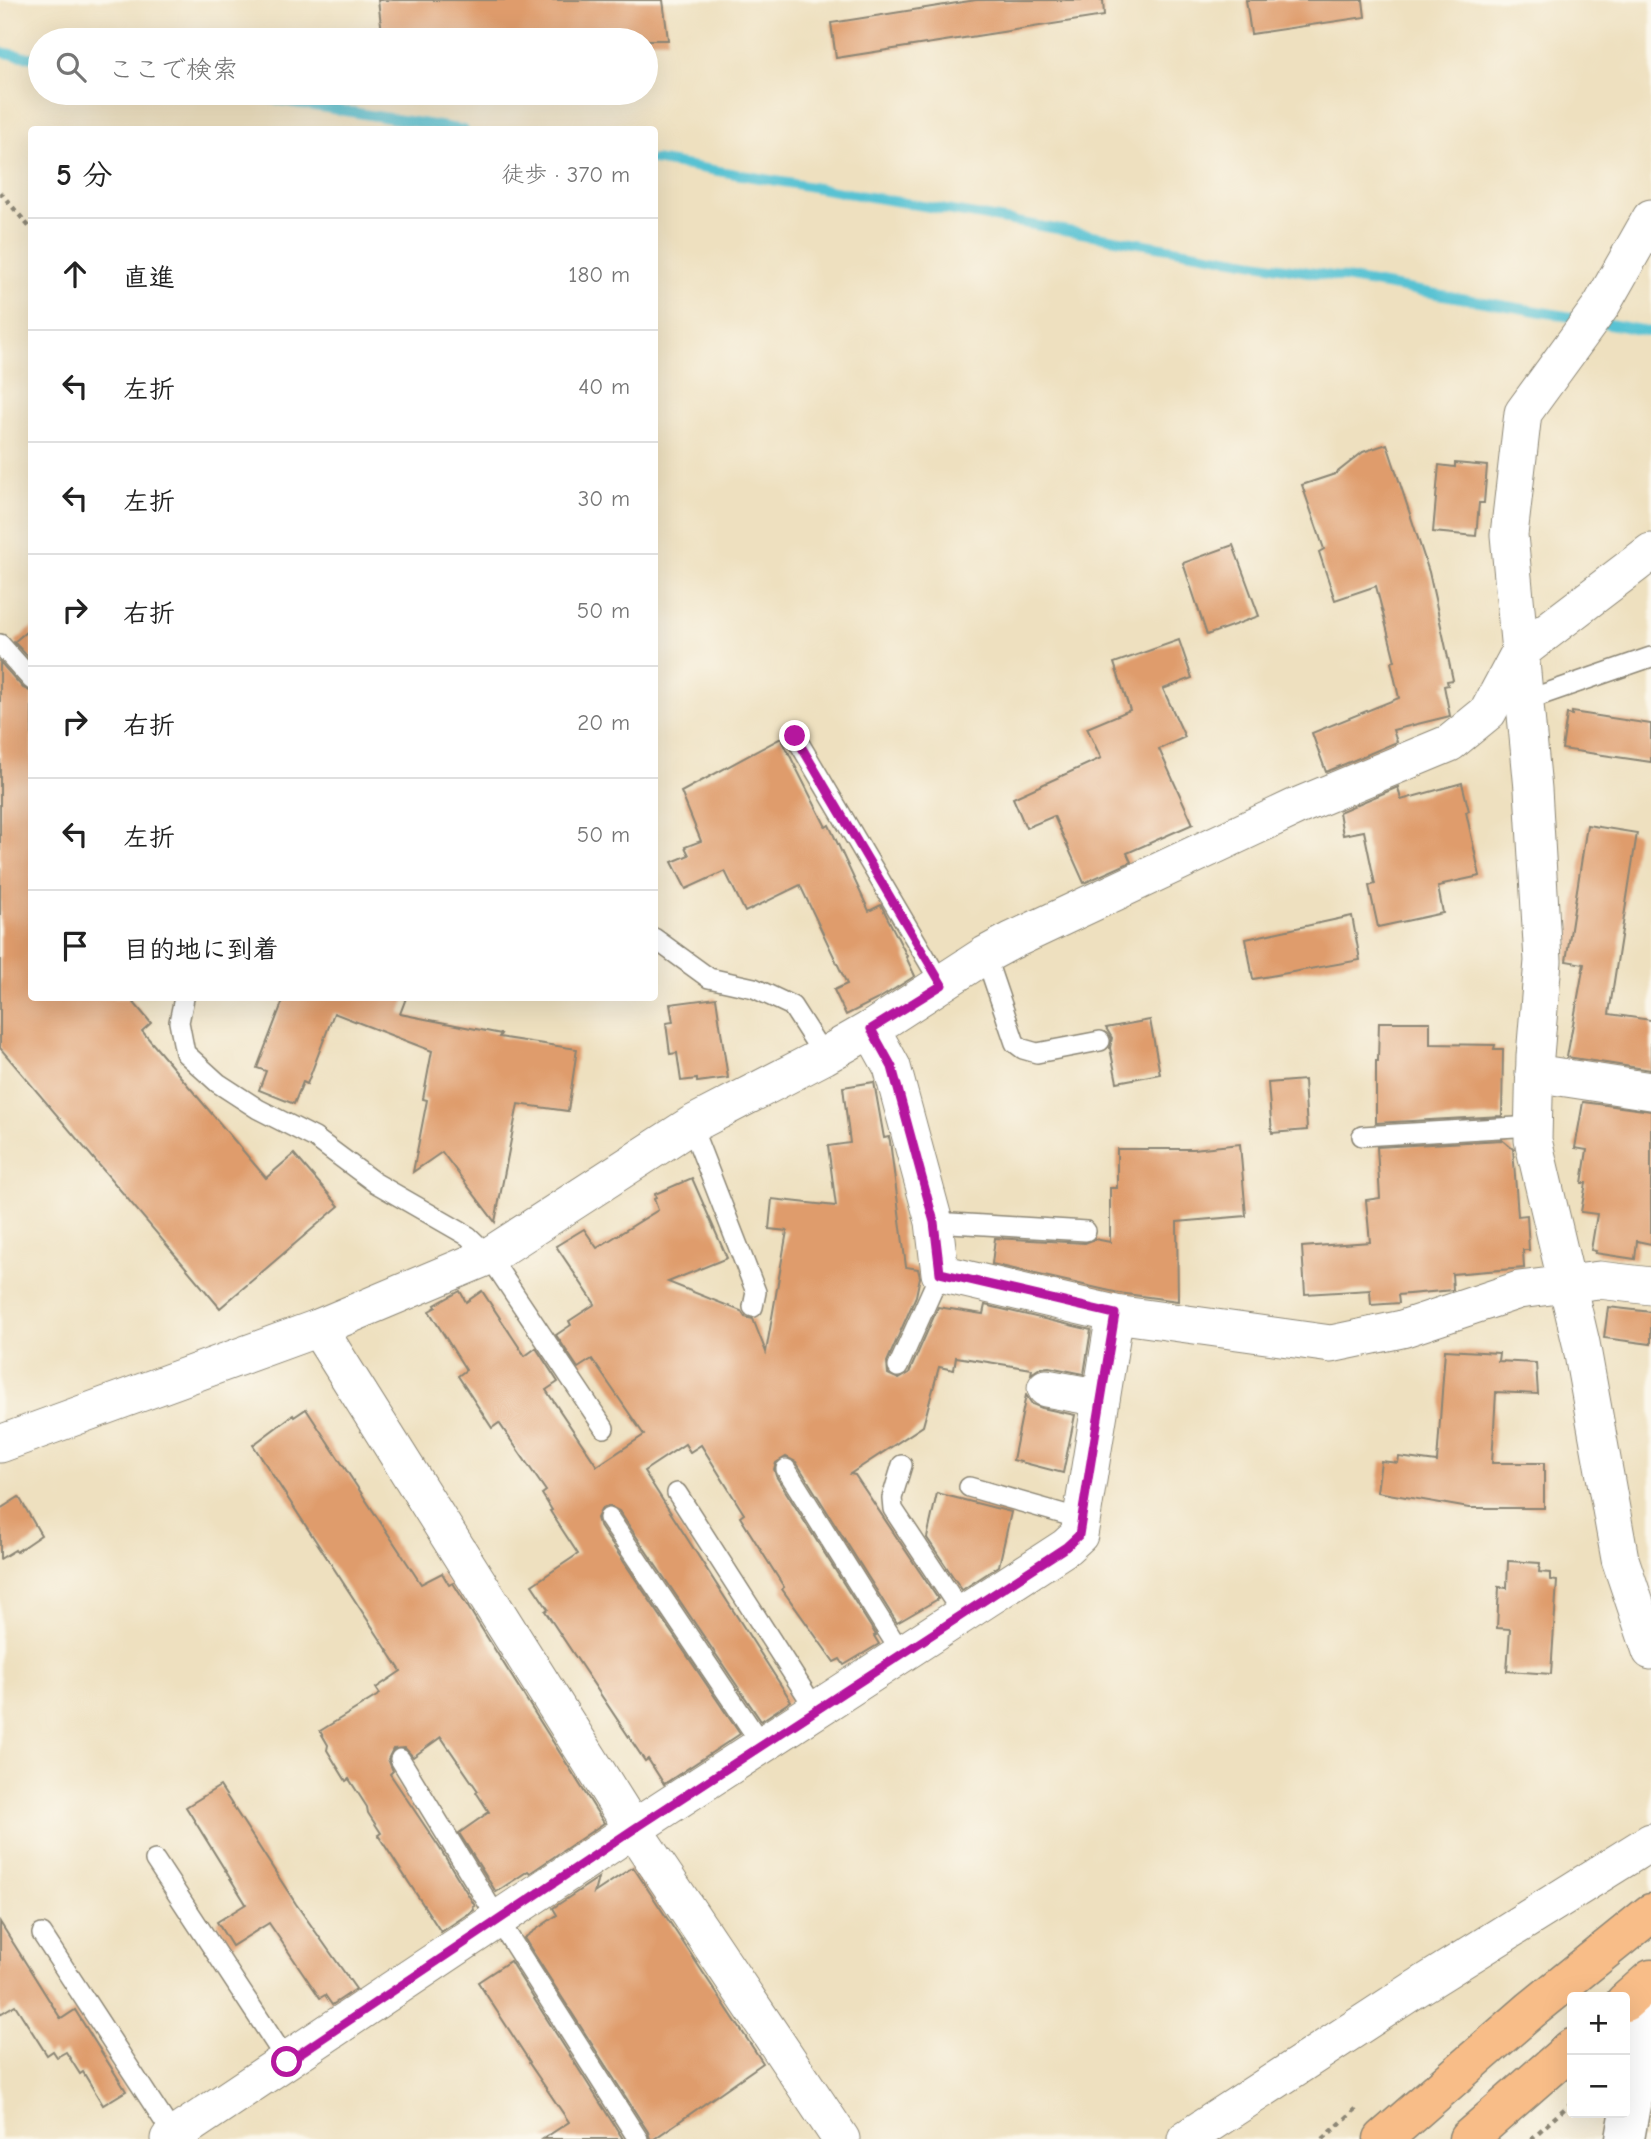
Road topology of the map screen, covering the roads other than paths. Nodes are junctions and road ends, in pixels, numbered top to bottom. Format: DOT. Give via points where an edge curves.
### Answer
graph roads {
  1 [pos="1651,218"];
  2 [pos="1651,552"];
  3 [pos="0,644"];
  4 [pos="1520,652"];
  5 [pos="1651,657"];
  6 [pos="28,676"];
  7 [pos="1524,701"];
  8 [pos="795,736"];
  9 [pos="658,942"];
  10 [pos="985,955"];
  11 [pos="942,985"];
  12 [pos="183,1001"];
  13 [pos="871,1029"];
  14 [pos="1100,1041"];
  15 [pos="824,1056"];
  16 [pos="1534,1073"];
  17 [pos="1651,1091"];
  18 [pos="691,1125"];
  19 [pos="1533,1126"];
  20 [pos="1363,1136"];
  21 [pos="934,1222"];
  22 [pos="1086,1231"];
  23 [pos="489,1256"];
  24 [pos="940,1273"];
  25 [pos="1566,1283"];
  26 [pos="1651,1286"];
  27 [pos="753,1307"];
  28 [pos="1115,1314"];
  29 [pos="317,1328"];
  30 [pos="898,1367"];
  31 [pos="1045,1388"];
  32 [pos="1101,1398"];
  33 [pos="604,1428"];
  34 [pos="0,1444"];
  35 [pos="902,1465"];
  36 [pos="786,1469"];
  37 [pos="969,1487"];
  38 [pos="677,1493"];
  39 [pos="609,1518"];
  40 [pos="1081,1519"];
  41 [pos="962,1614"];
  42 [pos="1651,1651"];
  43 [pos="902,1654"];
  44 [pos="816,1710"];
  45 [pos="762,1745"];
  46 [pos="400,1759"];
  47 [pos="634,1829"];
  48 [pos="1651,1842"];
  49 [pos="155,1860"];
  50 [pos="1651,1913"];
  51 [pos="499,1921"];
  52 [pos="42,1934"];
  53 [pos="1651,1979"];
  54 [pos="1651,1989"];
  55 [pos="1630,1998"];
  56 [pos="1567,2052"];
  57 [pos="287,2062"];
  58 [pos="1638,2109"];
  59 [pos="172,2137"];
  60 [pos="638,2139"];
  61 [pos="841,2139"];
  62 [pos="1186,2139"];
  63 [pos="1383,2139"];
  64 [pos="1468,2139"];
  1 -- 4 [label="street" via="1601,306 1523,413 1509,535"];
  2 -- 4 [label="street"];
  3 -- 6 [label="lane"];
  4 -- 7 [label="street"];
  4 -- 10 [label="street" via="1488,712 1450,743 1296,807"];
  5 -- 7 [label="lane"];
  7 -- 16 [label="street" via="1542,961"];
  8 -- 11 [label="lane"];
  9 -- 15 [label="lane" via="709,978 754,988 792,1006"];
  10 -- 11 [label="street"];
  10 -- 14 [label="lane" via="1016,1043 1023,1049 1037,1053"];
  11 -- 13 [label="street"];
  12 -- 23 [label="lane" via="179,1022 185,1053 218,1083 315,1138 374,1182 468,1237"];
  13 -- 15 [label="street"];
  13 -- 21 [label="street" via="892,1067"];
  15 -- 18 [label="street"];
  16 -- 17 [label="street"];
  16 -- 19 [label="street"];
  18 -- 23 [label="street"];
  18 -- 27 [label="lane" via="756,1292"];
  19 -- 20 [label="lane"];
  19 -- 25 [label="street" via="1532,1140"];
  21 -- 22 [label="lane"];
  21 -- 24 [label="street"];
  23 -- 29 [label="street"];
  23 -- 33 [label="lane"];
  24 -- 28 [label="street"];
  24 -- 30 [label="lane"];
  25 -- 26 [label="street" via="1599,1280"];
  25 -- 28 [label="street" via="1519,1290 1402,1329 1331,1344"];
  25 -- 42 [label="street" via="1620,1559"];
  28 -- 32 [label="street"];
  29 -- 34 [label="street"];
  29 -- 47 [label="street"];
  31 -- 32 [label="street"];
  32 -- 40 [label="street"];
  35 -- 41 [label="lane" via="893,1509"];
  36 -- 43 [label="lane"];
  37 -- 40 [label="lane"];
  38 -- 44 [label="lane"];
  39 -- 45 [label="lane"];
  40 -- 41 [label="street" via="1079,1535 1066,1547"];
  41 -- 43 [label="street"];
  43 -- 44 [label="street"];
  44 -- 45 [label="street"];
  45 -- 47 [label="street"];
  46 -- 51 [label="lane"];
  47 -- 51 [label="street"];
  47 -- 61 [label="street"];
  48 -- 62 [label="street"];
  49 -- 57 [label="lane"];
  50 -- 63 [label="highway"];
  51 -- 57 [label="street"];
  51 -- 60 [label="lane"];
  52 -- 59 [label="lane"];
  53 -- 55 [label="highway"];
  54 -- 58 [label="street"];
  56 -- 64 [label="highway"];
  57 -- 59 [label="street"];
}
